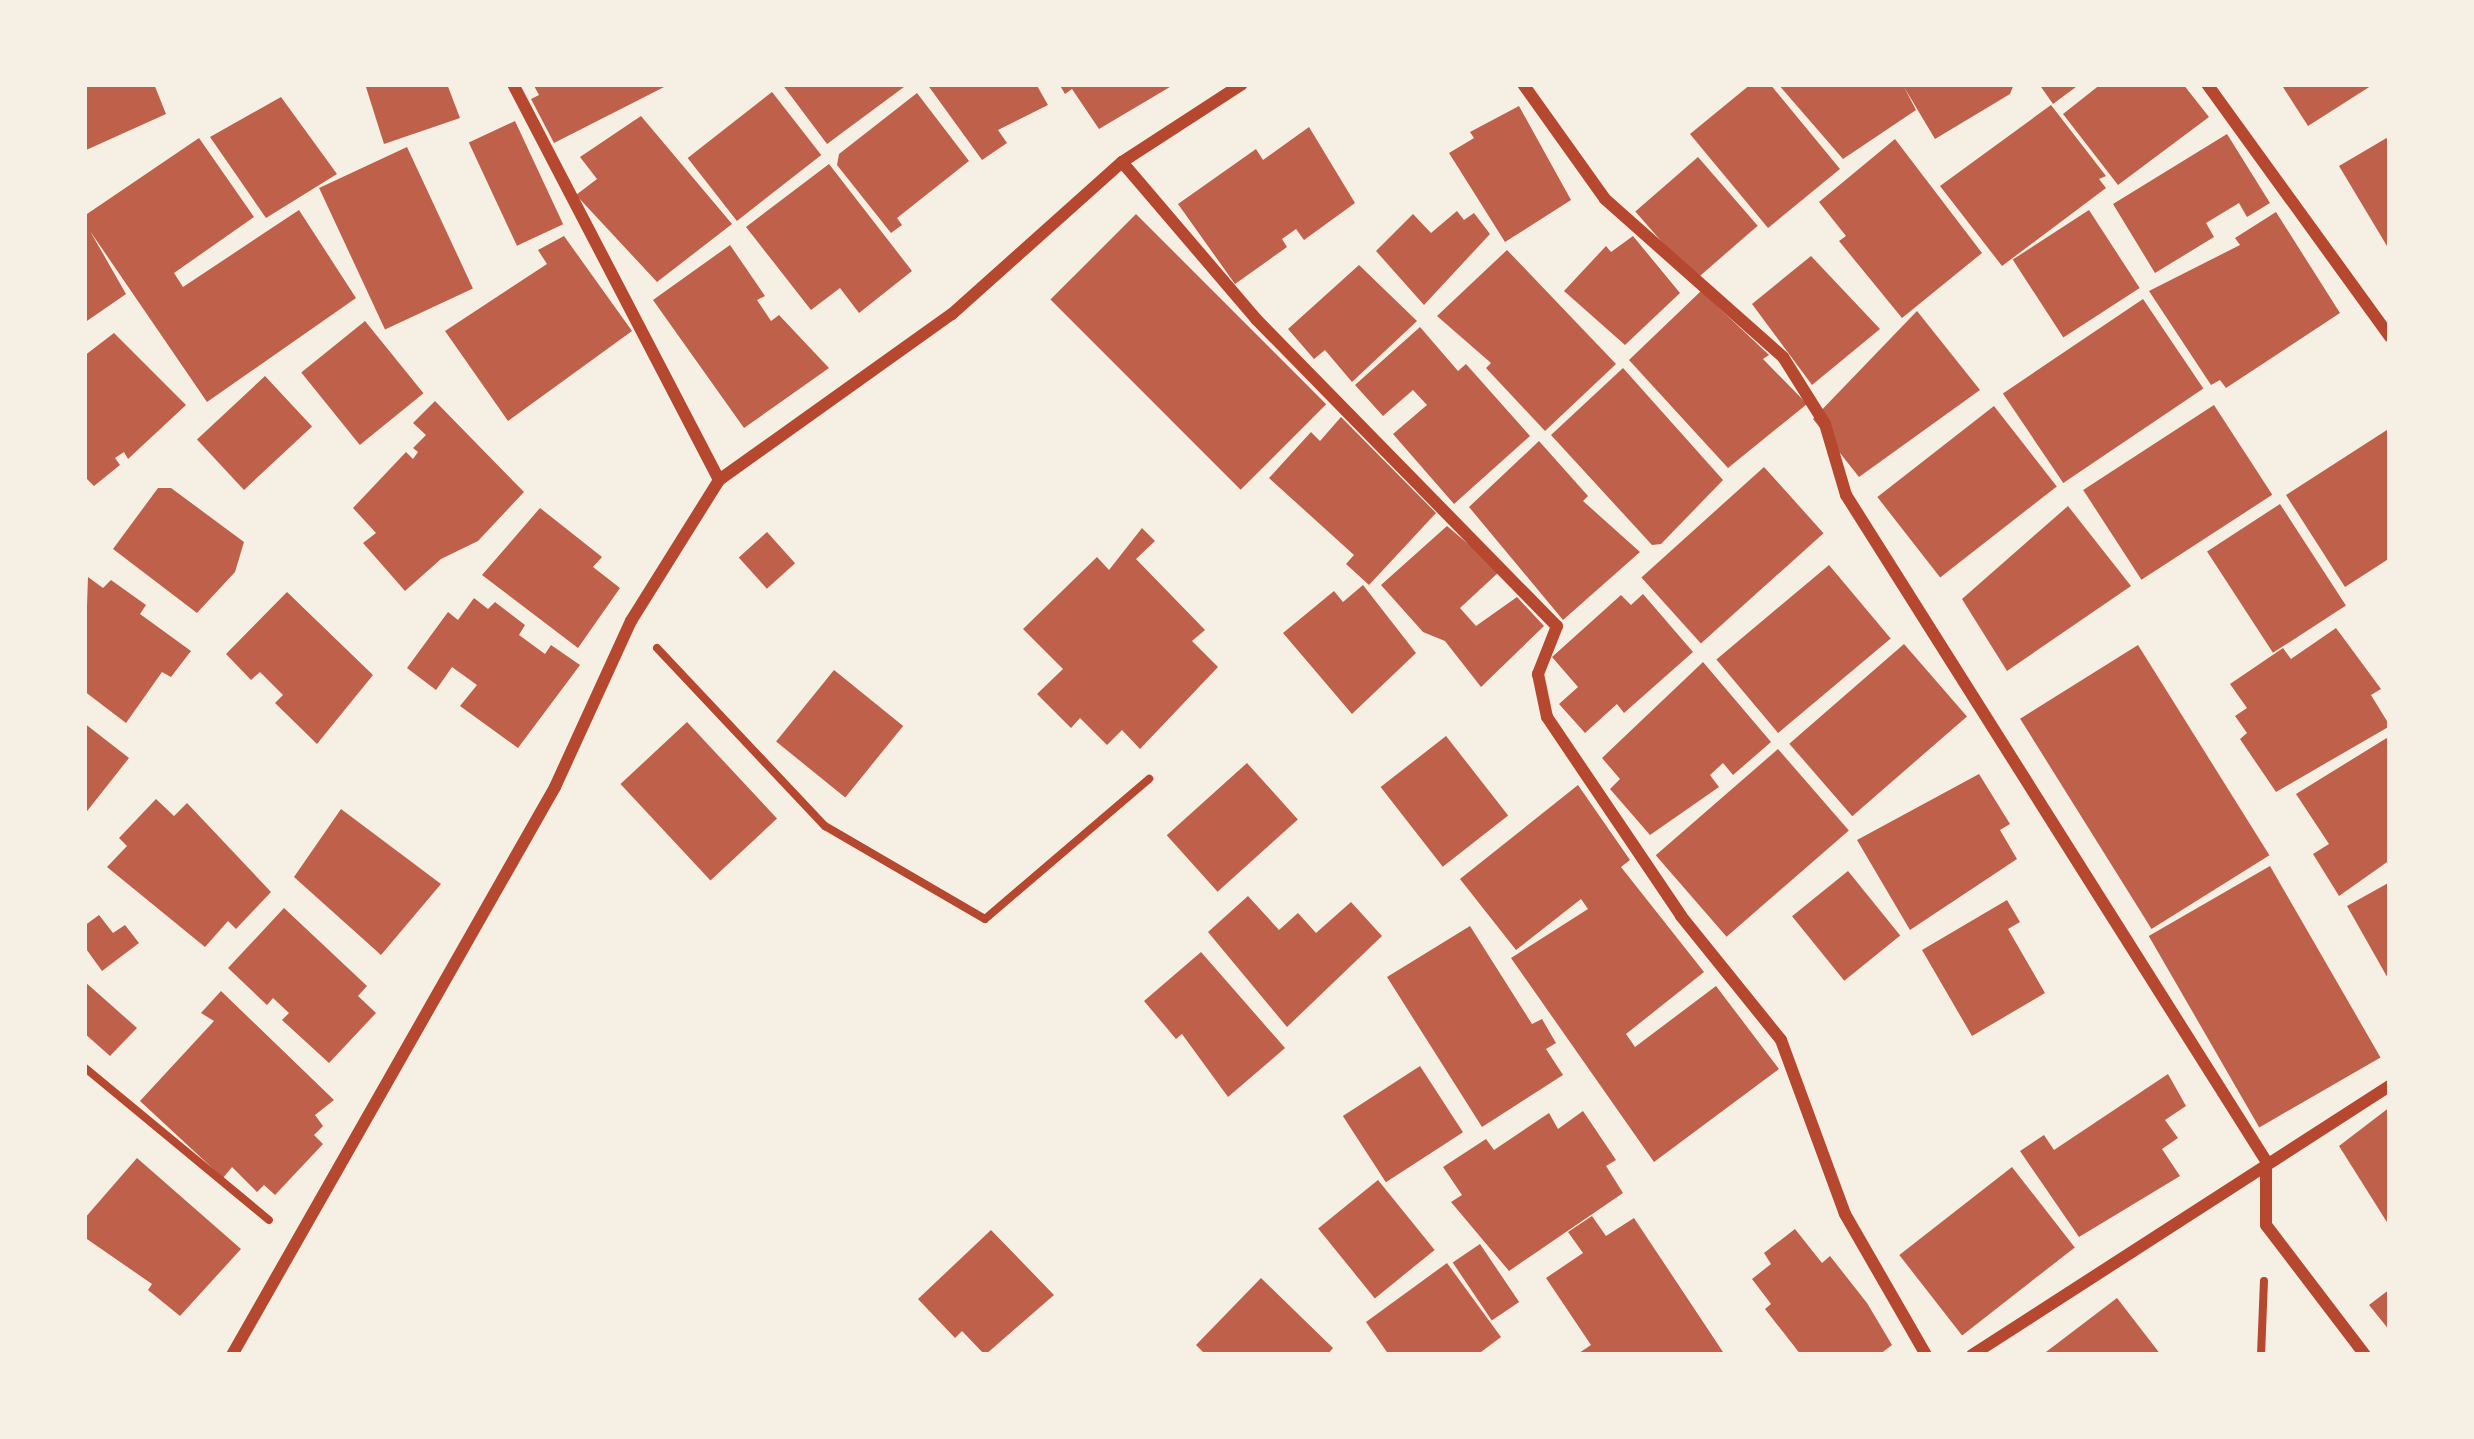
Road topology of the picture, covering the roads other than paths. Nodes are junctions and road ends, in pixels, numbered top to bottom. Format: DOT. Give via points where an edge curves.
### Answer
graph roads {
  1 [pos="513,84"];
  2 [pos="1242,84"];
  3 [pos="1523,84"];
  4 [pos="2207,84"];
  5 [pos="1122,162"];
  6 [pos="2390,338"];
  7 [pos="719,480"];
  8 [pos="2390,1086"];
  9 [pos="2266,1161"];
  10 [pos="232,1355"];
  11 [pos="1926,1355"];
  12 [pos="1972,1355"];
  13 [pos="2366,1355"];
  1 -- 7 [label="street"];
  2 -- 5 [label="street"];
  3 -- 9 [label="street" via="1605,200 1783,357 1825,424 1846,495"];
  4 -- 6 [label="street"];
  5 -- 7 [label="street" via="952,314"];
  5 -- 11 [label="street" via="1256,319 1557,626 1538,674 1547,717 1682,916 1781,1040 1845,1214"];
  7 -- 10 [label="street" via="632,620 555,787"];
  8 -- 9 [label="street"];
  9 -- 12 [label="street"];
  9 -- 13 [label="street" via="2266,1225"];
}
